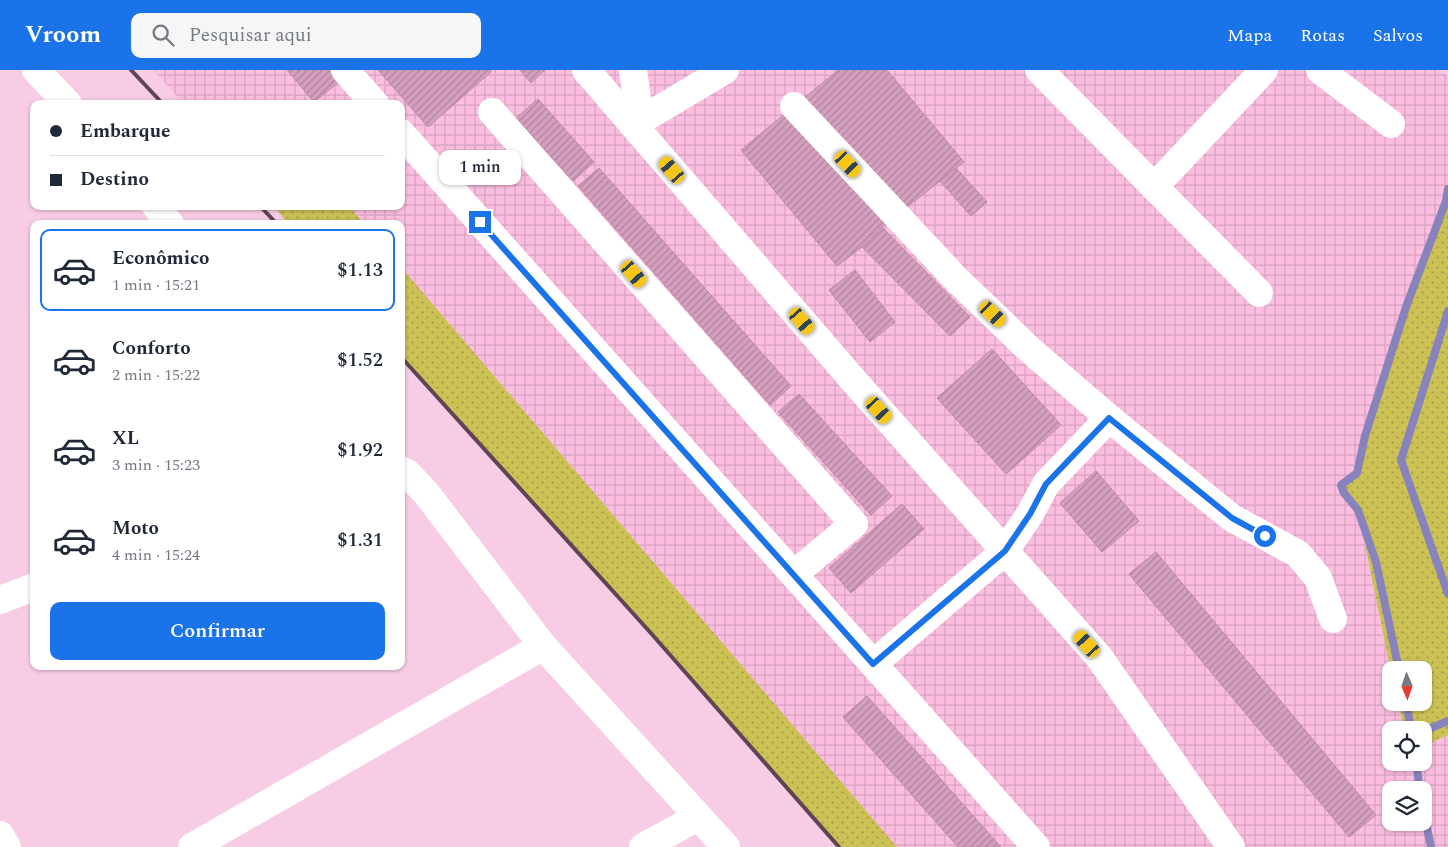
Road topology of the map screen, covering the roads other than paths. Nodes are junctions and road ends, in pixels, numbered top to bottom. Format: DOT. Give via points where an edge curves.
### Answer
graph roads {
  1 [pos="36,70"];
  2 [pos="345,70"];
  3 [pos="586,70"];
  4 [pos="633,70"];
  5 [pos="725,70"];
  6 [pos="1039,70"];
  7 [pos="1264,70"];
  8 [pos="1320,70"];
  9 [pos="64,100"];
  10 [pos="371,100"];
  11 [pos="794,106"];
  12 [pos="492,112"];
  13 [pos="637,123"];
  14 [pos="1392,124"];
  15 [pos="405,137"];
  16 [pos="1154,187"];
  17 [pos="159,210"];
  18 [pos="167,220"];
  19 [pos="1259,293"];
  20 [pos="1109,418"];
  21 [pos="405,472"];
  22 [pos="1005,551"];
  23 [pos="794,574"];
  24 [pos="30,589"];
  25 [pos="0,600"];
  26 [pos="1333,619"];
  27 [pos="543,646"];
  28 [pos="873,664"];
  29 [pos="698,817"];
  30 [pos="0,835"];
  31 [pos="7,847"];
  32 [pos="192,847"];
  33 [pos="642,847"];
  34 [pos="726,847"];
  35 [pos="1036,847"];
  36 [pos="1230,847"];
  1 -- 9 [label="street"];
  2 -- 10 [label="street"];
  3 -- 13 [label="street"];
  4 -- 13 [label="street"];
  5 -- 13 [label="street"];
  6 -- 16 [label="street"];
  7 -- 16 [label="street"];
  8 -- 14 [label="street"];
  11 -- 20 [label="street" via="955,278 1030,350"];
  12 -- 23 [label="street" via="854,524"];
  13 -- 22 [label="street" via="854,381"];
  15 -- 23 [label="street"];
  16 -- 19 [label="street"];
  17 -- 18 [label="street"];
  20 -- 22 [label="street" via="1046,484"];
  20 -- 26 [label="street" via="1232,518 1298,554 1318,578"];
  21 -- 27 [label="street" via="426,493"];
  22 -- 28 [label="street"];
  22 -- 36 [label="street" via="1099,657"];
  23 -- 28 [label="street"];
  24 -- 25 [label="street"];
  27 -- 29 [label="street"];
  27 -- 32 [label="street"];
  28 -- 35 [label="street"];
  29 -- 33 [label="street"];
  29 -- 34 [label="street"];
  30 -- 31 [label="street"];
}
